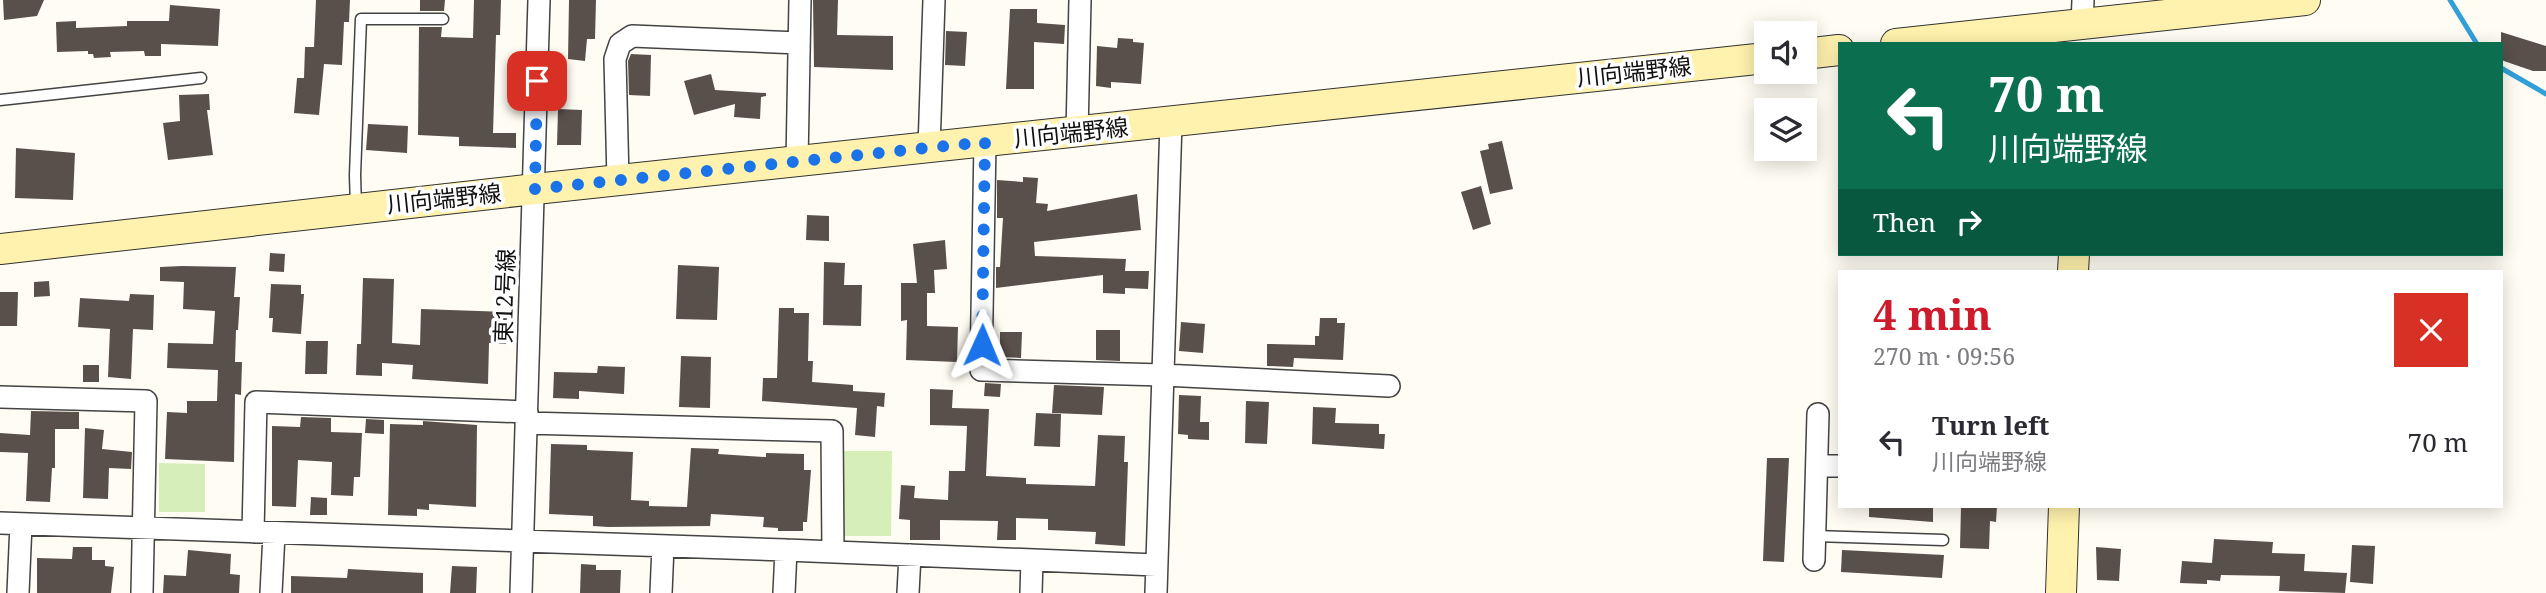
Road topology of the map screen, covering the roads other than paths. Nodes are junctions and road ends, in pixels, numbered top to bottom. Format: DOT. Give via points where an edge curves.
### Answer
graph roads {
  1 [pos="539,0"];
  2 [pos="800,0"];
  3 [pos="934,0"];
  4 [pos="1080,0"];
  5 [pos="2305,0"];
  6 [pos="443,19"];
  7 [pos="2082,23"];
  8 [pos="1914,42"];
  9 [pos="799,43"];
  10 [pos="1838,50"];
  11 [pos="1817,53"];
  12 [pos="1754,59"];
  13 [pos="201,78"];
  14 [pos="0,100"];
  15 [pos="1171,122"];
  16 [pos="1077,133"];
  17 [pos="985,142"];
  18 [pos="929,148"];
  19 [pos="797,162"];
  20 [pos="618,180"];
  21 [pos="535,189"];
  22 [pos="356,209"];
  23 [pos="0,249"];
  24 [pos="1163,375"];
  25 [pos="1389,386"];
  26 [pos="0,397"];
  27 [pos="1818,414"];
  28 [pos="526,417"];
  29 [pos="1816,466"];
  30 [pos="1838,466"];
  31 [pos="2064,508"];
  32 [pos="11,524"];
  33 [pos="143,530"];
  34 [pos="263,533"];
  35 [pos="1814,536"];
  36 [pos="1943,540"];
  37 [pos="523,542"];
  38 [pos="663,545"];
  39 [pos="786,550"];
  40 [pos="833,552"];
  41 [pos="911,555"];
  42 [pos="1032,560"];
  43 [pos="1814,560"];
  44 [pos="1156,565"];
  45 [pos="18,593"];
  46 [pos="142,593"];
  47 [pos="271,593"];
  48 [pos="521,593"];
  49 [pos="661,593"];
  50 [pos="784,593"];
  51 [pos="908,593"];
  52 [pos="1031,593"];
  53 [pos="1156,593"];
  54 [pos="2061,593"];
  1 -- 21 [label="street, 東12号線"];
  2 -- 9 [label="street"];
  3 -- 18 [label="street"];
  4 -- 16 [label="street"];
  5 -- 7 [label="main road"];
  6 -- 22 [label="lane" via="361,19"];
  7 -- 8 [label="main road"];
  9 -- 19 [label="street"];
  9 -- 20 [label="street" via="632,36 620,44 615,59"];
  10 -- 11 [label="main road"];
  12 -- 15 [label="main road, 川向端野線"];
  13 -- 14 [label="lane"];
  15 -- 16 [label="main road, 川向端野線"];
  15 -- 24 [label="street"];
  16 -- 17 [label="main road, 川向端野線"];
  17 -- 18 [label="main road, 川向端野線"];
  17 -- 24 [label="street" via="981,370"];
  18 -- 19 [label="main road, 川向端野線"];
  19 -- 20 [label="main road, 川向端野線"];
  20 -- 21 [label="main road, 川向端野線"];
  21 -- 22 [label="main road, 川向端野線"];
  21 -- 28 [label="street, 東12号線"];
  22 -- 23 [label="main road, 川向端野線"];
  24 -- 25 [label="street"];
  24 -- 44 [label="street"];
  26 -- 33 [label="street" via="146,401"];
  27 -- 29 [label="street"];
  28 -- 34 [label="street" via="256,402"];
  28 -- 37 [label="street, 東12号線"];
  28 -- 40 [label="street" via="832,431"];
  29 -- 30 [label="street"];
  29 -- 35 [label="street"];
  31 -- 54 [label="main road"];
  32 -- 33 [label="street"];
  32 -- 45 [label="street"];
  33 -- 34 [label="street"];
  33 -- 46 [label="street"];
  34 -- 37 [label="street"];
  34 -- 47 [label="street"];
  35 -- 36 [label="lane"];
  35 -- 43 [label="street"];
  37 -- 38 [label="street"];
  37 -- 48 [label="street, 東12号線"];
  38 -- 39 [label="street"];
  38 -- 49 [label="street"];
  39 -- 40 [label="street"];
  39 -- 50 [label="street"];
  40 -- 41 [label="street"];
  41 -- 42 [label="street"];
  41 -- 51 [label="street"];
  42 -- 44 [label="street"];
  42 -- 52 [label="street"];
  44 -- 53 [label="street"];
}
